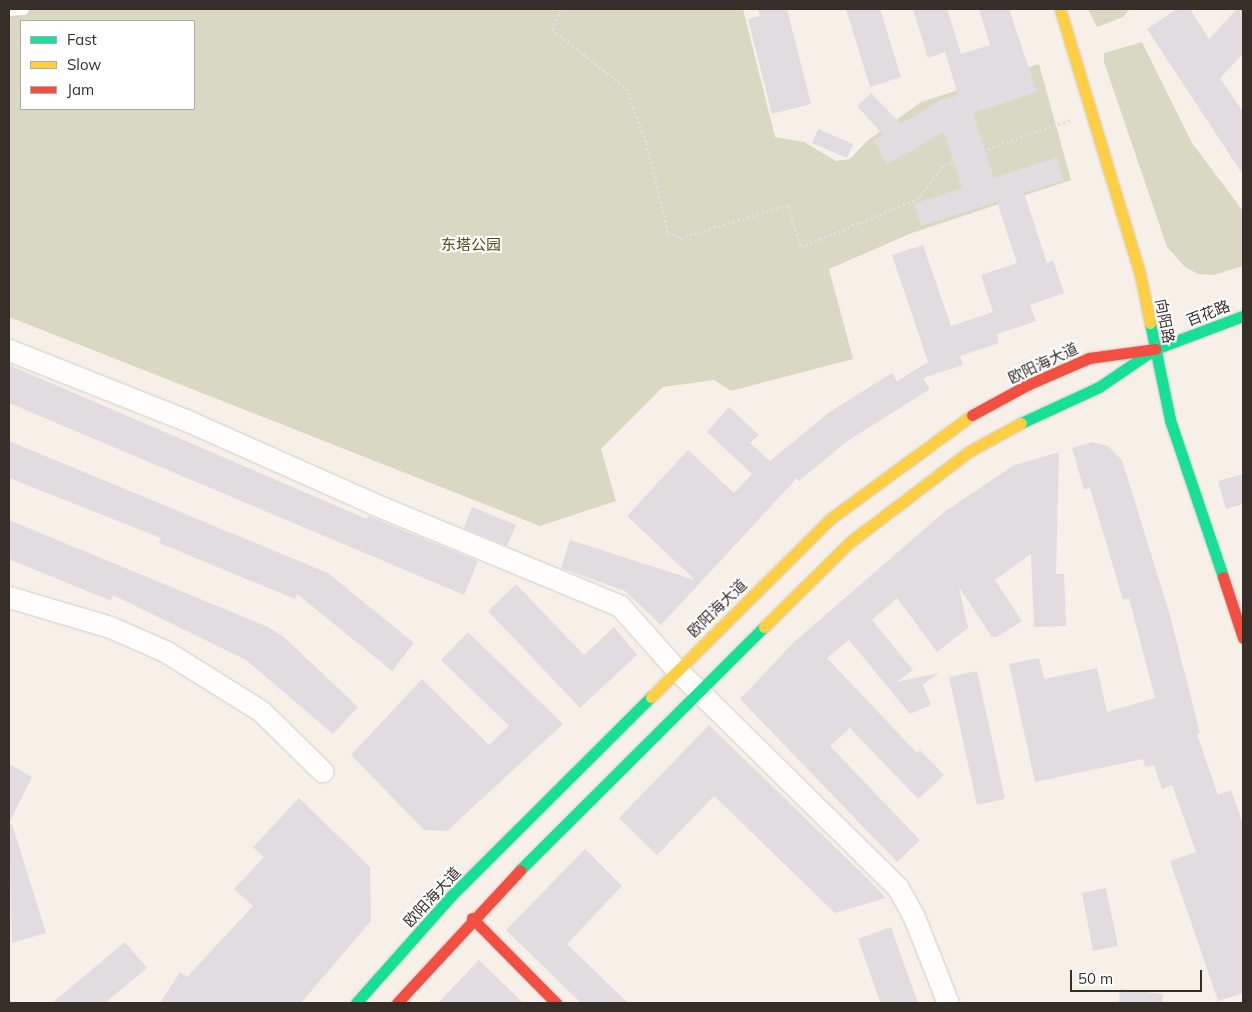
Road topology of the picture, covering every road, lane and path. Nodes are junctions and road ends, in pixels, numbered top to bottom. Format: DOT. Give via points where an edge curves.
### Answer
graph roads {
  1 [pos="23,9"];
  2 [pos="561,9"];
  3 [pos="1060,9"];
  4 [pos="9,10"];
  5 [pos="1091,112"];
  6 [pos="1243,316"];
  7 [pos="1155,349"];
  8 [pos="9,350"];
  9 [pos="9,597"];
  10 [pos="1243,638"];
  11 [pos="676,669"];
  12 [pos="697,691"];
  13 [pos="322,771"];
  14 [pos="472,918"];
  15 [pos="356,1003"];
  16 [pos="397,1003"];
  17 [pos="556,1003"];
  18 [pos="948,1003"];
  1 -- 4 [label="lane"];
  2 -- 5 [label="path" via="552,29 626,88 646,142 668,232 680,238 788,204 801,247 917,199 945,164"];
  3 -- 5 [label="main road, 向阳路"];
  5 -- 7 [label="main road, 向阳路" via="1140,274"];
  6 -- 7 [label="main road, 百花路"];
  7 -- 10 [label="main road, 向阳路" via="1170,420"];
  7 -- 11 [label="main road, 欧阳海大道" via="1089,358 1027,385 953,426 830,519"];
  7 -- 12 [label="main road" via="1099,387 1042,411 970,451 910,494 850,542"];
  8 -- 11 [label="street" via="188,421 382,508 620,606"];
  9 -- 13 [label="street" via="110,627 165,650 261,711"];
  11 -- 12 [label="street"];
  11 -- 15 [label="main road, 欧阳海大道" via="450,897"];
  12 -- 14 [label="main road"];
  12 -- 18 [label="street" via="898,888 914,917"];
  14 -- 16 [label="main road"];
  14 -- 17 [label="main road"];
}
